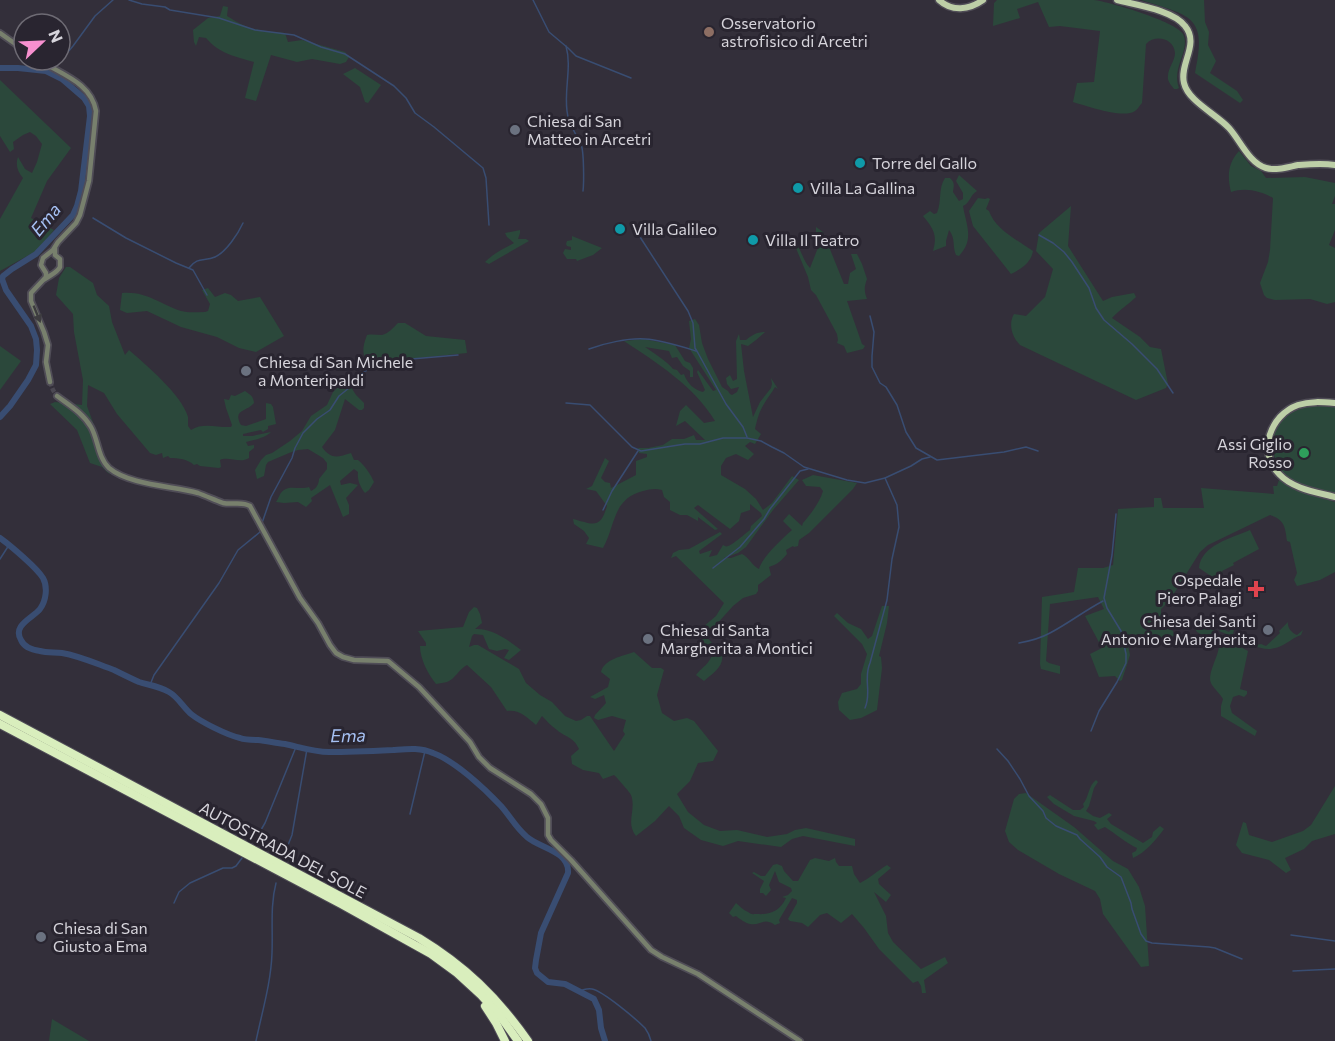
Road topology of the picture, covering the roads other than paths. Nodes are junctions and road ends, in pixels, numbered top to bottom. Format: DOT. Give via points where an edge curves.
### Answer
graph roads {
  1 [pos="939,0"];
  2 [pos="983,0"];
  3 [pos="1117,0"];
  4 [pos="63,72"];
  5 [pos="1335,165"];
  6 [pos="52,255"];
  7 [pos="45,271"];
  8 [pos="53,273"];
  9 [pos="43,282"];
  10 [pos="50,382"];
  11 [pos="57,396"];
  12 [pos="1335,403"];
  13 [pos="1335,497"];
  14 [pos="0,715"];
  15 [pos="0,724"];
  16 [pos="442,962"];
  17 [pos="505,1041"];
  18 [pos="518,1041"];
  19 [pos="528,1041"];
  20 [pos="800,1041"];
  1 -- 2 [label="main road" via="960,9"];
  3 -- 5 [label="main road" via="1172,16 1187,28 1191,42 1183,75 1187,92 1227,126 1259,165"];
  4 -- 6 [label="street" via="89,94 96,111 83,206 76,223"];
  6 -- 7 [label="street" via="42,261"];
  6 -- 8 [label="street" via="61,264"];
  7 -- 8 [label="street"];
  7 -- 9 [label="street"];
  8 -- 9 [label="street"];
  9 -- 10 [label="street, one-way" via="33,290 31,301 48,345"];
  11 -- 20 [label="street" via="82,415 92,429 104,462 118,474 226,504 250,506 300,598 336,653 354,660 388,661 419,687 490,768 541,804 551,840 651,950 698,974"];
  12 -- 13 [label="main road" via="1296,405 1280,416 1268,441 1269,458 1284,479"];
  14 -- 19 [label="highway, AUTOSTRADA DEL SOLE" via="419,938 475,979"];
  15 -- 16 [label="highway, AUTOSTRADA DEL SOLE" via="341,904"];
  16 -- 17 [label="highway" via="485,1006"];
  16 -- 18 [label="highway, AUTOSTRADA DEL SOLE" via="481,995"];
}
